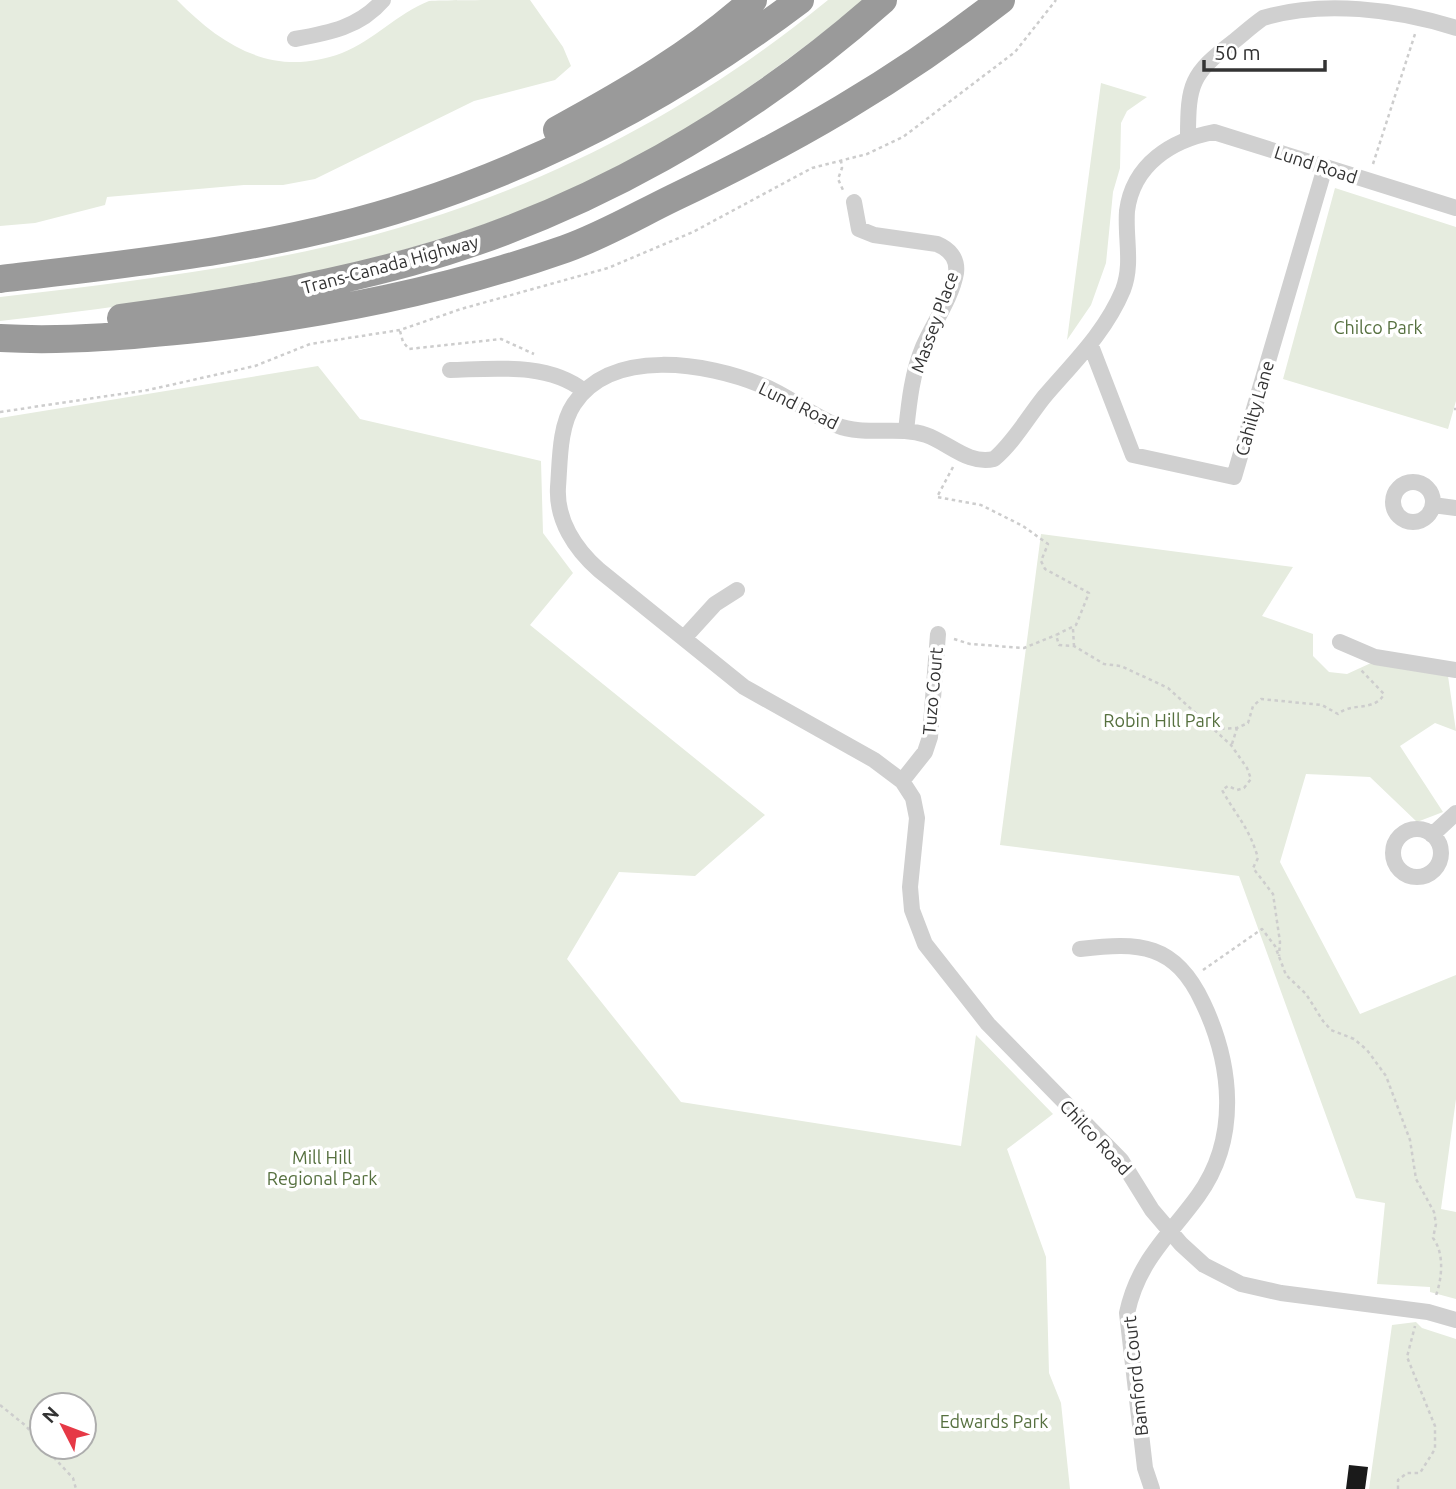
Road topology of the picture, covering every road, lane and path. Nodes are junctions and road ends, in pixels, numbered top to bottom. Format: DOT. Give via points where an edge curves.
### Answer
graph roads {
  1 [pos="383,0"];
  2 [pos="753,0"];
  3 [pos="800,0"];
  4 [pos="883,0"];
  5 [pos="1002,0"];
  6 [pos="1421,17"];
  7 [pos="1456,28"];
  8 [pos="295,39"];
  9 [pos="1188,137"];
  10 [pos="841,160"];
  11 [pos="1325,167"];
  12 [pos="1368,181"];
  13 [pos="854,202"];
  14 [pos="1456,208"];
  15 [pos="295,236"];
  16 [pos="0,279"];
  17 [pos="400,330"];
  18 [pos="0,336"];
  19 [pos="1091,346"];
  20 [pos="450,370"];
  21 [pos="549,375"];
  22 [pos="584,391"];
  23 [pos="906,431"];
  24 [pos="960,453"];
  25 [pos="1433,505"];
  26 [pos="1456,508"];
  27 [pos="737,590"];
  28 [pos="1073,628"];
  29 [pos="938,634"];
  30 [pos="1056,635"];
  31 [pos="684,638"];
  32 [pos="1340,642"];
  33 [pos="1074,646"];
  34 [pos="1361,667"];
  35 [pos="1456,670"];
  36 [pos="1237,728"];
  37 [pos="1214,729"];
  38 [pos="1231,745"];
  39 [pos="902,781"];
  40 [pos="1456,813"];
  41 [pos="1432,835"];
  42 [pos="1080,949"];
  43 [pos="1279,956"];
  44 [pos="1198,974"];
  45 [pos="1169,1232"];
  46 [pos="1433,1301"];
  47 [pos="1456,1320"];
  48 [pos="1413,1329"];
  49 [pos="0,1405"];
  50 [pos="28,1428"];
  51 [pos="57,1461"];
  52 [pos="76,1489"];
  53 [pos="1152,1489"];
  54 [pos="1398,1489"];
  1 -- 8 [label="street" via="371,14 334,32"];
  2 -- 15 [label="highway" via="675,62 551,133"];
  3 -- 15 [label="highway" via="683,83 548,154 412,205"];
  4 -- 18 [label="highway, Trans-Canada Highway" via="797,72 680,148 558,209 491,236 412,262 294,291"];
  5 -- 18 [label="highway" via="943,46 853,105 752,161 567,248 372,303 269,320 53,341"];
  6 -- 7 [label="street"];
  6 -- 9 [label="street" via="1386,5 1311,2 1264,18 1203,65 1188,98"];
  6 -- 12 [label="path"];
  9 -- 11 [label="street, Lund Road" via="1214,132"];
  9 -- 19 [label="street, Lund Road" via="1146,166 1133,189 1127,212 1129,262 1123,289"];
  10 -- 13 [label="path" via="839,183"];
  11 -- 12 [label="street, Lund Road"];
  11 -- 19 [label="street, Cahilty Lane" via="1234,477 1133,456"];
  12 -- 14 [label="street, Lund Road"];
  13 -- 23 [label="street, Massey Place" via="859,229 937,244 955,261 956,273 917,363"];
  15 -- 16 [label="highway"];
  17 -- 21 [label="path" via="409,349 506,340 546,362"];
  19 -- 24 [label="street, Lund Road" via="994,459 974,460"];
  20 -- 21 [label="street" via="514,369"];
  21 -- 22 [label="street"];
  22 -- 23 [label="street, Lund Road" via="612,373 695,368 764,386 838,426"];
  22 -- 31 [label="street" via="572,406 564,436 558,497 565,524 588,561"];
  23 -- 24 [label="street, Lund Road" via="937,439"];
  24 -- 28 [label="path" via="937,497 981,505 1048,544 1041,565 1088,593 1083,614"];
  25 -- 26 [label="street"];
  27 -- 31 [label="street" via="715,604"];
  28 -- 30 [label="path"];
  28 -- 33 [label="path"];
  29 -- 30 [label="path" via="970,644 1024,648"];
  29 -- 39 [label="street, Tuzo Court" via="930,737"];
  30 -- 33 [label="path" via="1059,645"];
  31 -- 39 [label="street" via="763,699 874,760"];
  32 -- 35 [label="street" via="1375,657"];
  33 -- 37 [label="path" via="1104,664 1121,666 1168,688"];
  34 -- 36 [label="path" via="1384,694 1374,705 1343,709 1338,714 1322,705 1261,699 1253,706 1251,719"];
  36 -- 37 [label="path"];
  36 -- 38 [label="path"];
  37 -- 38 [label="path"];
  38 -- 43 [label="path" via="1251,779 1244,788 1222,790 1252,835 1258,858 1253,868 1273,894"];
  39 -- 45 [label="street, Chilco Road" via="913,798 917,818 910,887 912,910 925,944 988,1024 1121,1160"];
  40 -- 41 [label="street"];
  42 -- 45 [label="street, Bamford Court" via="1126,944 1153,949 1174,961 1192,978 1219,1044 1228,1100 1224,1135 1200,1194"];
  43 -- 44 [label="path" via="1262,929"];
  43 -- 46 [label="path" via="1286,975 1306,994 1323,1021 1367,1050 1386,1076 1410,1140 1416,1180 1436,1224 1433,1238 1440,1247 1440,1286"];
  45 -- 47 [label="street, Chilco Road" via="1204,1265 1241,1284"];
  45 -- 53 [label="street, Bamford Court" via="1146,1261 1132,1288 1127,1312 1140,1431"];
  48 -- 54 [label="path" via="1407,1357 1435,1426 1435,1449 1420,1473 1407,1473 1398,1480"];
  49 -- 50 [label="path"];
  51 -- 52 [label="path" via="73,1478"];
}
